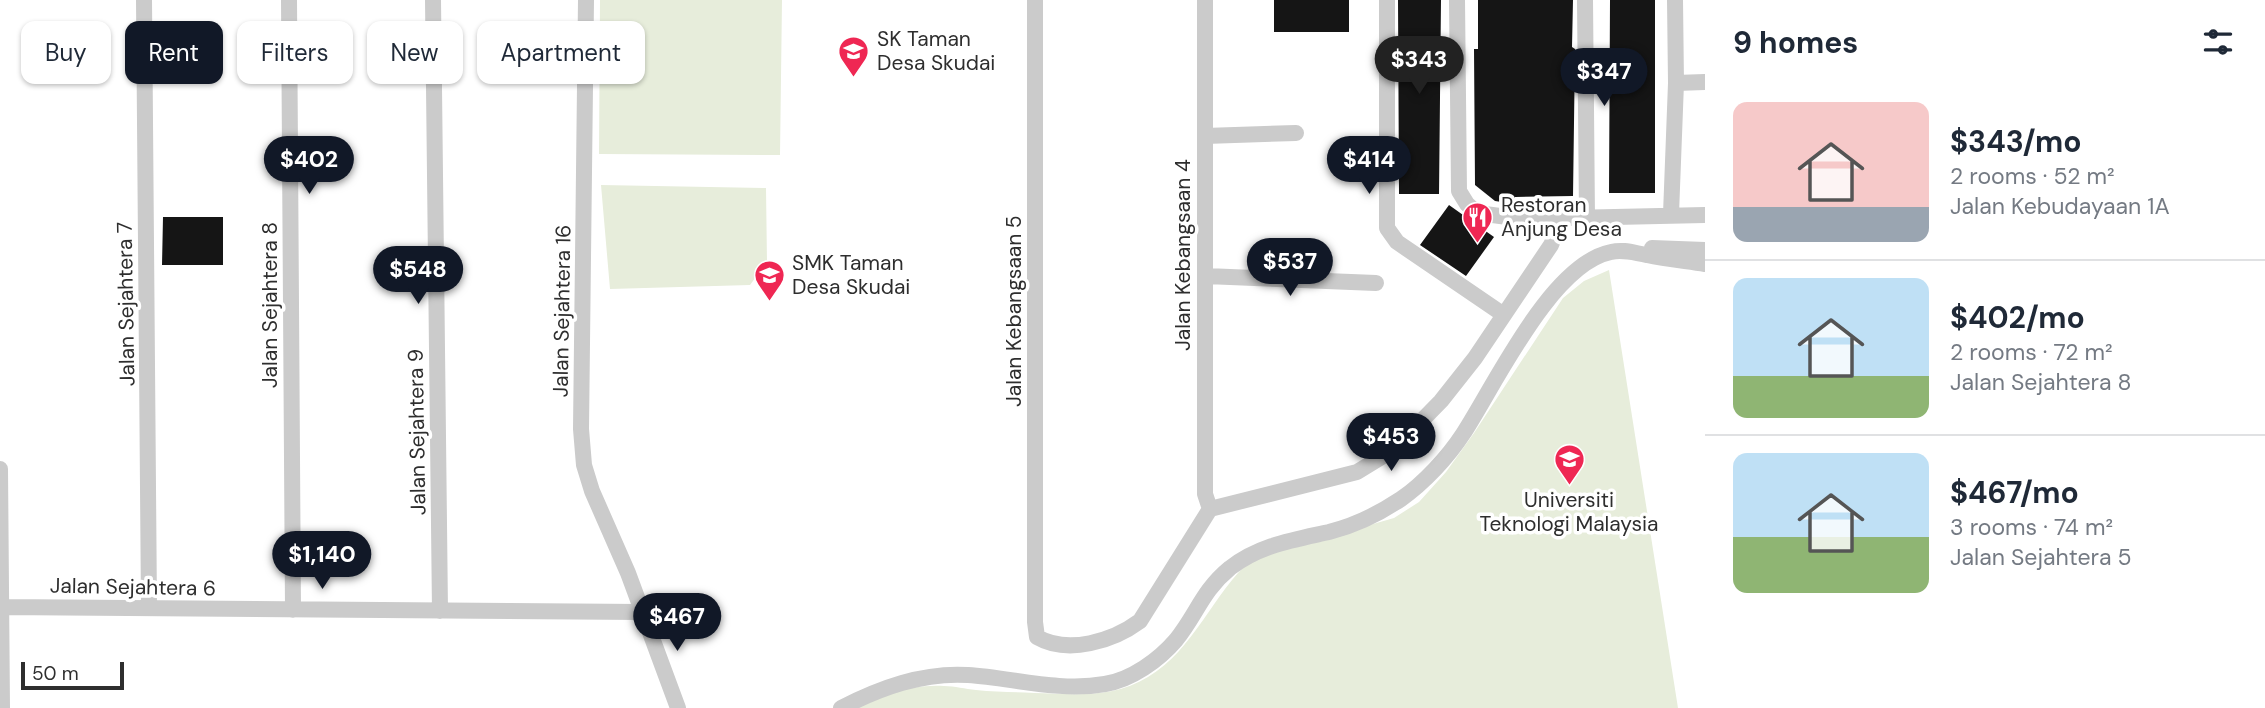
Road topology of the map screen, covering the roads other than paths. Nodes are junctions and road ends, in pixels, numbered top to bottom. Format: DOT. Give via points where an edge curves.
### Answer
graph roads {
  1 [pos="144,0"];
  2 [pos="289,0"];
  3 [pos="433,0"];
  4 [pos="586,0"];
  5 [pos="1035,0"];
  6 [pos="1205,0"];
  7 [pos="1387,0"];
  8 [pos="1457,0"];
  9 [pos="1585,0"];
  10 [pos="1675,0"];
  11 [pos="1705,82"];
  12 [pos="1676,83"];
  13 [pos="1296,133"];
  14 [pos="1205,136"];
  15 [pos="1671,214"];
  16 [pos="1705,215"];
  17 [pos="1587,217"];
  18 [pos="1553,218"];
  19 [pos="1625,250"];
  20 [pos="1705,250"];
  21 [pos="1705,264"];
  22 [pos="1206,276"];
  23 [pos="1376,283"];
  24 [pos="1504,315"];
  25 [pos="0,469"];
  26 [pos="1210,509"];
  27 [pos="2,607"];
  28 [pos="149,608"];
  29 [pos="293,610"];
  30 [pos="440,611"];
  31 [pos="641,612"];
  32 [pos="2,708"];
  33 [pos="678,708"];
  34 [pos="841,708"];
  1 -- 28 [label="street, Jalan Sejahtera 7"];
  2 -- 29 [label="street, Jalan Sejahtera 8"];
  3 -- 30 [label="street, Jalan Sejahtera 9"];
  4 -- 31 [label="street, Jalan Sejahtera 16" via="584,465"];
  5 -- 26 [label="street, Jalan Kebangsaan 5" via="1037,637 1046,642 1081,644 1107,640 1128,630 1140,621"];
  6 -- 14 [label="street, Jalan Kebangsaan 4"];
  7 -- 24 [label="street" via="1387,228 1397,242"];
  8 -- 18 [label="street" via="1459,191 1477,214"];
  9 -- 17 [label="street"];
  10 -- 12 [label="street"];
  11 -- 12 [label="street"];
  12 -- 15 [label="street"];
  13 -- 14 [label="street"];
  14 -- 22 [label="street, Jalan Kebangsaan 4"];
  15 -- 16 [label="street"];
  15 -- 17 [label="street"];
  17 -- 18 [label="street"];
  18 -- 24 [label="street" via="1556,233 1551,245"];
  19 -- 20 [label="street"];
  19 -- 21 [label="street"];
  19 -- 34 [label="street" via="1597,255 1551,295 1462,436 1401,498 1330,531 1252,552 1208,588 1177,639 1135,673 1106,684 1074,686 938,676 873,691"];
  22 -- 23 [label="street"];
  22 -- 26 [label="street, Jalan Kebangsaan 4" via="1205,494"];
  24 -- 26 [label="street" via="1441,401 1393,450 1357,472"];
  25 -- 27 [label="street"];
  27 -- 28 [label="street, Jalan Sejahtera 6"];
  27 -- 32 [label="street"];
  28 -- 29 [label="street, Jalan Sejahtera 6"];
  29 -- 30 [label="street, Jalan Sejahtera 6"];
  30 -- 31 [label="street, Jalan Sejahtera 6"];
  31 -- 33 [label="street, Jalan Sejahtera 16"];
}
